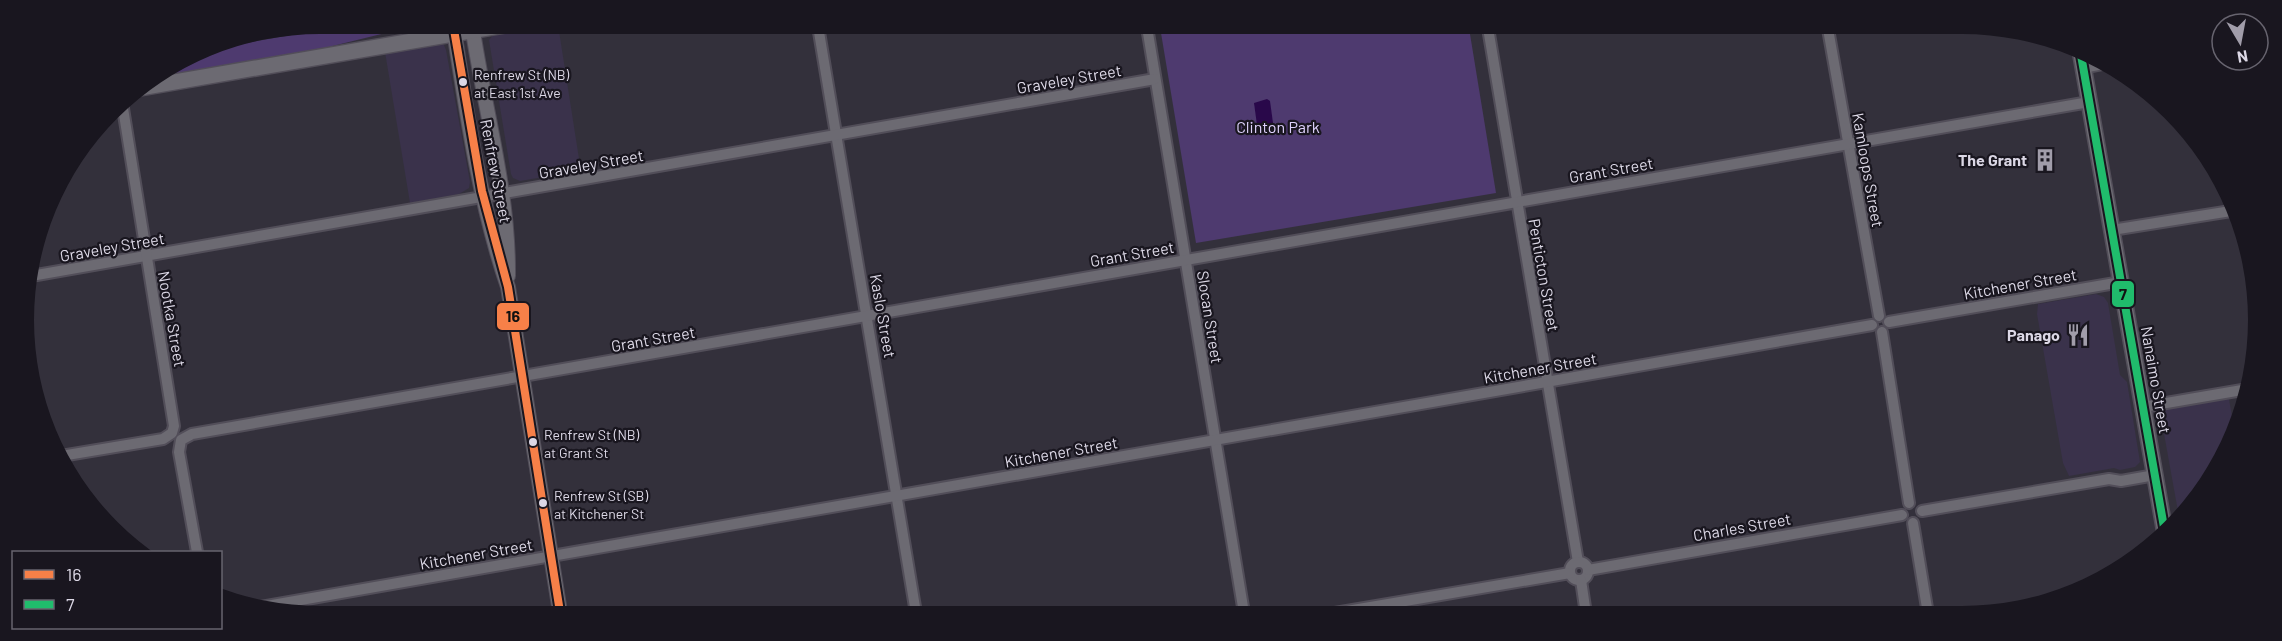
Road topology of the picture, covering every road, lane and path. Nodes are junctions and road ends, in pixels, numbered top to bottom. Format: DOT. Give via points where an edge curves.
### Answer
graph roads {
  1 [pos="427,34"];
  2 [pos="455,34"];
  3 [pos="474,34"];
  4 [pos="819,34"];
  5 [pos="1148,34"];
  6 [pos="1489,34"];
  7 [pos="1829,34"];
  8 [pos="2082,61"];
  9 [pos="1155,79"];
  10 [pos="160,84"];
  11 [pos="2089,102"];
  12 [pos="124,113"];
  13 [pos="837,135"];
  14 [pos="1848,144"];
  15 [pos="502,194"];
  16 [pos="484,197"];
  17 [pos="1516,201"];
  18 [pos="2226,212"];
  19 [pos="2112,230"];
  20 [pos="146,257"];
  21 [pos="1185,260"];
  22 [pos="38,275"];
  23 [pos="2121,282"];
  24 [pos="508,287"];
  25 [pos="867,316"];
  26 [pos="1878,324"];
  27 [pos="522,376"];
  28 [pos="1548,381"];
  29 [pos="2239,391"];
  30 [pos="2143,407"];
  31 [pos="177,436"];
  32 [pos="1215,441"];
  33 [pos="68,455"];
  34 [pos="2155,475"];
  35 [pos="897,496"];
  36 [pos="1909,503"];
  37 [pos="1922,511"];
  38 [pos="1902,514"];
  39 [pos="1913,523"];
  40 [pos="2163,524"];
  41 [pos="196,551"];
  42 [pos="552,556"];
  43 [pos="1578,562"];
  44 [pos="1588,570"];
  45 [pos="1570,573"];
  46 [pos="1581,580"];
  47 [pos="283,604"];
  48 [pos="559,606"];
  49 [pos="915,606"];
  50 [pos="1243,606"];
  51 [pos="1376,606"];
  52 [pos="1585,606"];
  53 [pos="1927,606"];
  1 -- 10 [label="main road"];
  2 -- 16 [label="street, Renfrew Street"];
  3 -- 15 [label="street, Renfrew Street"];
  4 -- 13 [label="street, Kaslo Street"];
  5 -- 9 [label="street, Slocan Street"];
  6 -- 17 [label="street, Penticton Street"];
  7 -- 14 [label="street, Kamloops Street"];
  8 -- 11 [label="main road, Nanaimo Street"];
  9 -- 13 [label="street, Graveley Street"];
  9 -- 21 [label="street, Slocan Street"];
  11 -- 14 [label="street, Grant Street"];
  11 -- 19 [label="main road, Nanaimo Street"];
  12 -- 20 [label="street, Nootka Street"];
  13 -- 15 [label="street, Graveley Street"];
  13 -- 25 [label="street, Kaslo Street"];
  14 -- 17 [label="street, Grant Street"];
  14 -- 26 [label="street, Kamloops Street"];
  15 -- 16 [label="street, Graveley Street"];
  15 -- 24 [label="street, Renfrew Street"];
  16 -- 20 [label="street, Graveley Street"];
  16 -- 24 [label="street, Renfrew Street" via="496,254"];
  17 -- 21 [label="street, Grant Street"];
  17 -- 28 [label="street, Penticton Street"];
  18 -- 19 [label="street"];
  19 -- 23 [label="main road, Nanaimo Street"];
  20 -- 22 [label="street, Graveley Street"];
  20 -- 31 [label="street, Nootka Street"];
  21 -- 25 [label="street, Grant Street"];
  21 -- 32 [label="street, Slocan Street"];
  23 -- 26 [label="street, Kitchener Street" via="1889,322 1888,328"];
  23 -- 30 [label="main road, Nanaimo Street"];
  24 -- 27 [label="street, Renfrew Street"];
  25 -- 27 [label="street, Grant Street"];
  25 -- 35 [label="street, Kaslo Street"];
  26 -- 28 [label="street, Kitchener Street"];
  26 -- 36 [label="street, Kamloops Street"];
  27 -- 31 [label="street, Grant Street"];
  27 -- 42 [label="street, Renfrew Street"];
  28 -- 32 [label="street, Kitchener Street"];
  28 -- 43 [label="street, Penticton Street"];
  29 -- 30 [label="street"];
  30 -- 34 [label="main road, Nanaimo Street"];
  31 -- 33 [label="street, Grant Street"];
  31 -- 41 [label="street, Nootka Street"];
  32 -- 35 [label="street, Kitchener Street"];
  32 -- 50 [label="street, Slocan Street"];
  34 -- 37 [label="street" via="2121,481 2109,479"];
  34 -- 40 [label="main road, Nanaimo Street"];
  35 -- 42 [label="street, Kitchener Street"];
  35 -- 49 [label="street, Kaslo Street"];
  36 -- 37 [label="street" via="1918,504"];
  36 -- 38 [label="street"];
  37 -- 39 [label="street" via="1920,519"];
  38 -- 39 [label="street"];
  38 -- 44 [label="street, Charles Street"];
  39 -- 53 [label="street"];
  42 -- 47 [label="street, Kitchener Street"];
  42 -- 48 [label="street, Renfrew Street"];
  43 -- 44 [label="street"];
  43 -- 45 [label="street"];
  44 -- 46 [label="street"];
  45 -- 46 [label="street"];
  45 -- 51 [label="street"];
  46 -- 52 [label="street"];
}
